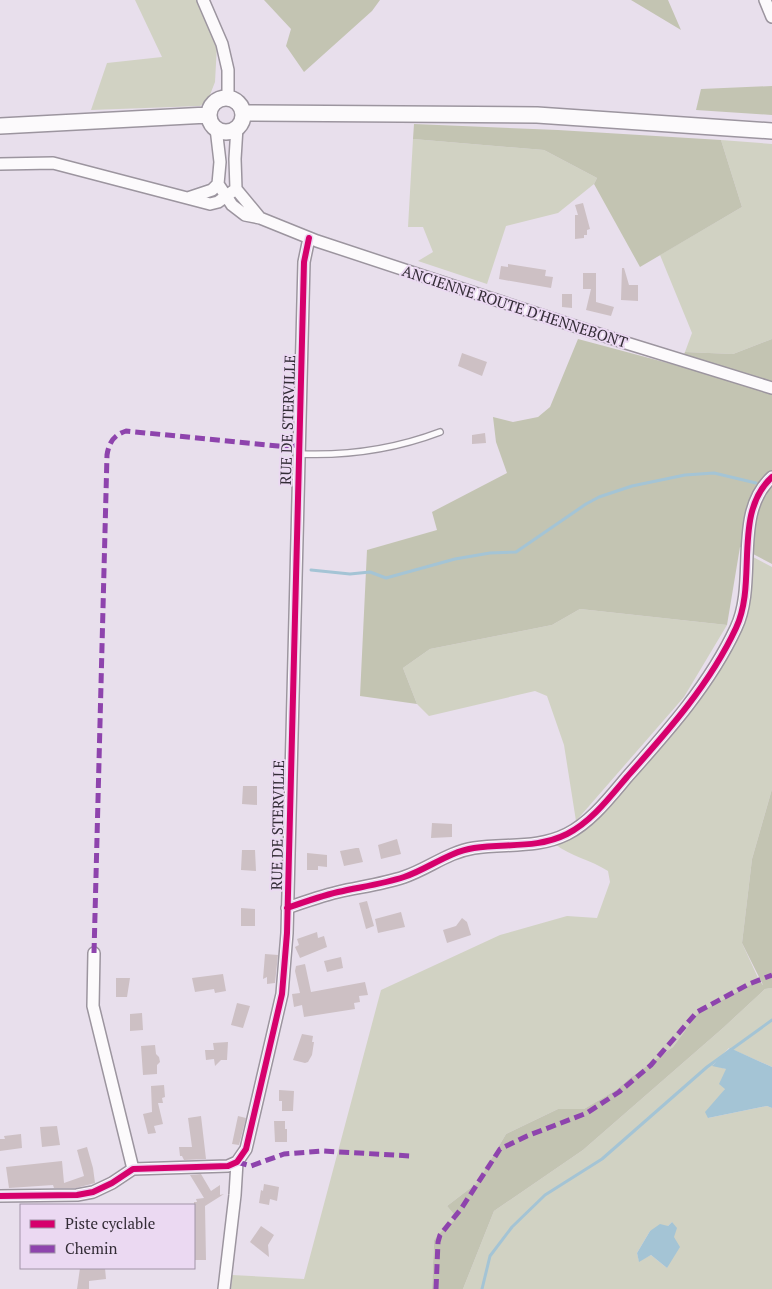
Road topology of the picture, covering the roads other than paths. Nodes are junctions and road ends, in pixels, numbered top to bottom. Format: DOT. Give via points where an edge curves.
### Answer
graph roads {
  1 [pos="203,0"];
  2 [pos="765,0"];
  3 [pos="772,17"];
  4 [pos="228,98"];
  5 [pos="240,120"];
  6 [pos="212,122"];
  7 [pos="0,126"];
  8 [pos="772,130"];
  9 [pos="0,164"];
  10 [pos="218,184"];
  11 [pos="236,189"];
  12 [pos="225,197"];
  13 [pos="188,198"];
  14 [pos="260,218"];
  15 [pos="309,238"];
  16 [pos="772,388"];
  17 [pos="440,432"];
  18 [pos="299,454"];
  19 [pos="772,477"];
  20 [pos="287,908"];
  21 [pos="94,953"];
  22 [pos="237,1162"];
  23 [pos="133,1169"];
  24 [pos="0,1196"];
  25 [pos="224,1289"];
  1 -- 4 [label="street" via="222,44 228,70"];
  2 -- 3 [label="street"];
  4 -- 5 [label="main road" via="238,103"];
  4 -- 6 [label="main road" via="213,104"];
  5 -- 6 [label="main road" via="232,131 226,132"];
  5 -- 8 [label="main road" via="538,115"];
  5 -- 11 [label="street" via="235,159"];
  6 -- 7 [label="main road"];
  6 -- 10 [label="street" via="220,162"];
  9 -- 13 [label="street" via="53,163"];
  10 -- 12 [label="street, ANCIENNE ROUTE D'HENNEBONT"];
  10 -- 13 [label="street" via="212,190"];
  11 -- 12 [label="street"];
  11 -- 14 [label="street"];
  12 -- 13 [label="street" via="210,204"];
  12 -- 14 [label="street, ANCIENNE ROUTE D'HENNEBONT" via="245,215"];
  14 -- 15 [label="street, ANCIENNE ROUTE D'HENNEBONT"];
  15 -- 16 [label="street, ANCIENNE ROUTE D'HENNEBONT"];
  15 -- 18 [label="street, RUE DE STERVILLE" via="304,262"];
  17 -- 18 [label="lane" via="395,446"];
  18 -- 20 [label="street, RUE DE STERVILLE"];
  19 -- 20 [label="street" via="761,488 753,508 746,593 738,624 726,650 674,724 587,820 568,834 551,840 473,848 405,877"];
  20 -- 22 [label="street, RUE DE STERVILLE" via="282,994 246,1148"];
  21 -- 23 [label="street" via="93,1006"];
  22 -- 23 [label="street" via="228,1166"];
  22 -- 25 [label="street"];
  23 -- 24 [label="street" via="93,1192"];
}
